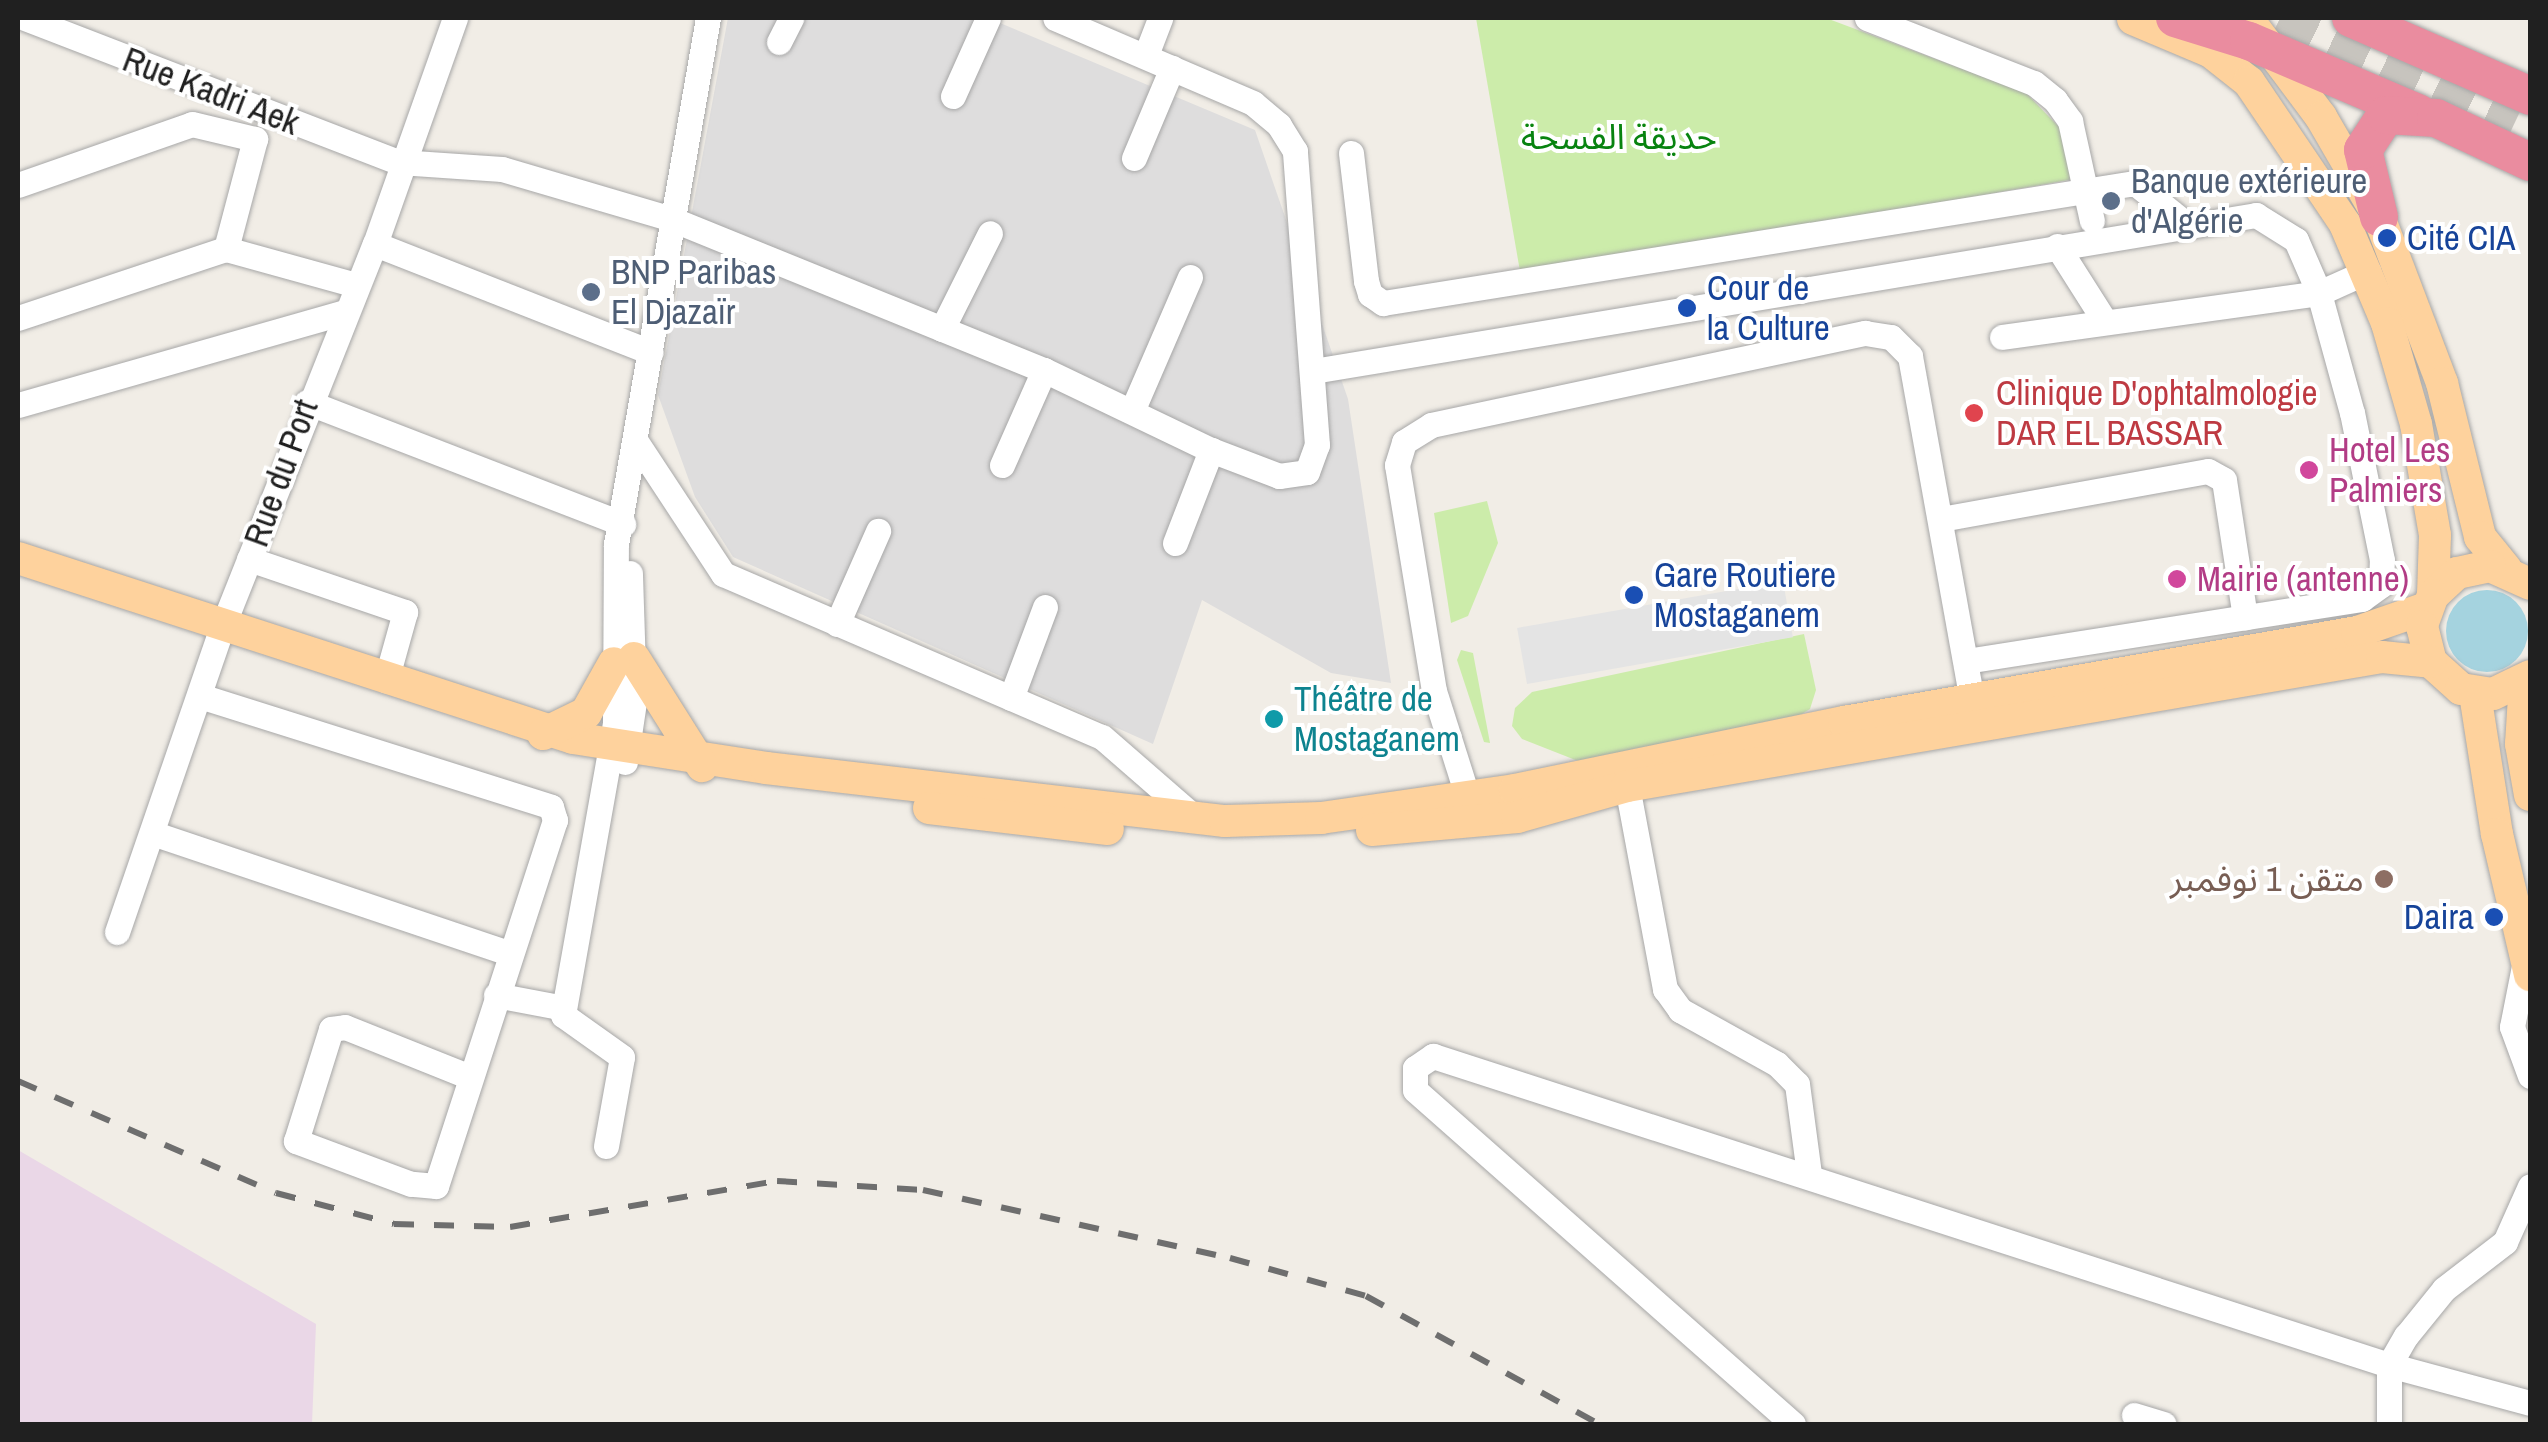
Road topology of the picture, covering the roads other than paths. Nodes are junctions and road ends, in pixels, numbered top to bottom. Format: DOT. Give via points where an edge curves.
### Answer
graph roads {
  1 [pos="25,18"];
  2 [pos="454,18"];
  3 [pos="708,18"];
  4 [pos="791,18"];
  5 [pos="988,18"];
  6 [pos="1055,18"];
  7 [pos="1160,18"];
  8 [pos="1867,18"];
  9 [pos="2132,18"];
  10 [pos="2165,18"];
  11 [pos="2176,18"];
  12 [pos="2247,18"];
  13 [pos="2351,18"];
  14 [pos="83,29"];
  15 [pos="779,42"];
  16 [pos="2274,52"];
  17 [pos="1146,54"];
  18 [pos="1172,68"];
  19 [pos="953,96"];
  20 [pos="2418,113"];
  21 [pos="2524,120"];
  22 [pos="1351,153"];
  23 [pos="1134,158"];
  24 [pos="399,162"];
  25 [pos="2530,162"];
  26 [pos="18,185"];
  27 [pos="2088,189"];
  28 [pos="2379,217"];
  29 [pos="669,218"];
  30 [pos="2092,221"];
  31 [pos="2186,224"];
  32 [pos="990,233"];
  33 [pos="374,244"];
  34 [pos="2057,246"];
  35 [pos="226,248"];
  36 [pos="2368,272"];
  37 [pos="1190,278"];
  38 [pos="356,286"];
  39 [pos="2319,293"];
  40 [pos="346,312"];
  41 [pos="18,318"];
  42 [pos="2104,320"];
  43 [pos="942,328"];
  44 [pos="2002,337"];
  45 [pos="650,352"];
  46 [pos="1044,370"];
  47 [pos="1313,371"];
  48 [pos="307,402"];
  49 [pos="18,405"];
  50 [pos="1132,411"];
  51 [pos="637,443"];
  52 [pos="1211,450"];
  53 [pos="1002,465"];
  54 [pos="1942,519"];
  55 [pos="623,524"];
  56 [pos="878,531"];
  57 [pos="1174,543"];
  58 [pos="18,558"];
  59 [pos="250,559"];
  60 [pos="2518,577"];
  61 [pos="18,581"];
  62 [pos="2429,602"];
  63 [pos="1044,606"];
  64 [pos="2245,617"];
  65 [pos="837,624"];
  66 [pos="220,635"];
  67 [pos="624,661"];
  68 [pos="1966,661"];
  69 [pos="2430,662"];
  70 [pos="2528,679"];
  71 [pos="386,680"];
  72 [pos="2475,694"];
  73 [pos="200,696"];
  74 [pos="1011,698"];
  75 [pos="1972,700"];
  76 [pos="536,738"];
  77 [pos="618,755"];
  78 [pos="702,767"];
  79 [pos="1626,786"];
  80 [pos="2530,795"];
  81 [pos="1468,798"];
  82 [pos="1194,817"];
  83 [pos="152,834"];
  84 [pos="117,932"];
  85 [pos="509,952"];
  86 [pos="2528,966"];
  87 [pos="496,996"];
  88 [pos="564,1008"];
  89 [pos="2530,1076"];
  90 [pos="470,1077"];
  91 [pos="606,1146"];
  92 [pos="1809,1174"];
  93 [pos="2530,1186"];
  94 [pos="2389,1365"];
  95 [pos="2530,1403"];
  96 [pos="2134,1414"];
  97 [pos="1793,1424"];
  98 [pos="2164,1424"];
  99 [pos="2389,1424"];
  1 -- 14 [label="street, Rue Kadri Aek"];
  2 -- 24 [label="street, Rue du Port"];
  3 -- 29 [label="street"];
  4 -- 15 [label="street"];
  5 -- 19 [label="street"];
  6 -- 17 [label="street"];
  7 -- 17 [label="street"];
  8 -- 27 [label="street" via="2045,92 2070,120"];
  9 -- 10 [label="main road"];
  9 -- 36 [label="main road" via="2211,52 2265,98 2318,177"];
  11 -- 16 [label="highway"];
  12 -- 16 [label="main road"];
  13 -- 21 [label="highway"];
  14 -- 24 [label="street, Rue Kadri Aek"];
  16 -- 20 [label="highway"];
  16 -- 28 [label="main road"];
  17 -- 18 [label="street"];
  18 -- 23 [label="street"];
  18 -- 47 [label="street" via="1253,103 1279,125 1295,151"];
  20 -- 25 [label="highway"];
  20 -- 28 [label="highway" via="2386,115 2368,134 2364,172"];
  22 -- 27 [label="street" via="1366,281 1383,303"];
  24 -- 29 [label="street, Rue Kadri Aek" via="502,169"];
  24 -- 33 [label="street, Rue du Port"];
  26 -- 35 [label="street" via="192,124 255,139"];
  27 -- 30 [label="street"];
  27 -- 31 [label="street" via="2146,187"];
  28 -- 60 [label="main road" via="2442,383 2480,537"];
  29 -- 43 [label="street, Rue Kadri Aek"];
  29 -- 45 [label="street"];
  31 -- 34 [label="street"];
  31 -- 39 [label="street" via="2256,216 2279,225 2296,240"];
  32 -- 43 [label="street"];
  33 -- 38 [label="street, Rue du Port"];
  33 -- 45 [label="street"];
  34 -- 42 [label="street"];
  34 -- 47 [label="street"];
  35 -- 38 [label="street"];
  35 -- 41 [label="street"];
  36 -- 39 [label="street"];
  36 -- 62 [label="main road" via="2416,424 2435,535"];
  37 -- 50 [label="street"];
  38 -- 40 [label="street, Rue du Port"];
  39 -- 42 [label="street"];
  39 -- 64 [label="street" via="2352,413 2382,560 2380,585 2362,598"];
  40 -- 48 [label="street, Rue du Port"];
  40 -- 49 [label="street"];
  42 -- 44 [label="street"];
  43 -- 46 [label="street, Rue Kadri Aek"];
  45 -- 51 [label="street"];
  46 -- 50 [label="street, Rue Kadri Aek"];
  46 -- 53 [label="street"];
  47 -- 52 [label="street, Rue Kadri Aek" via="1317,445 1307,472 1279,476"];
  48 -- 55 [label="street"];
  48 -- 59 [label="street, Rue du Port"];
  50 -- 52 [label="street, Rue Kadri Aek"];
  51 -- 55 [label="street"];
  51 -- 65 [label="street" via="724,574"];
  52 -- 57 [label="street"];
  54 -- 64 [label="street" via="2208,471 2224,480"];
  54 -- 68 [label="street"];
  54 -- 81 [label="street" via="1910,356 1879,332 1420,428 1404,442 1397,465 1434,692"];
  55 -- 67 [label="street" via="615,553"];
  56 -- 65 [label="street"];
  58 -- 66 [label="main road"];
  59 -- 66 [label="street, Rue du Port"];
  59 -- 71 [label="street" via="405,612"];
  60 -- 62 [label="main road" via="2457,573"];
  61 -- 66 [label="main road"];
  62 -- 69 [label="main road" via="2424,644"];
  62 -- 75 [label="main road" via="2357,632"];
  63 -- 74 [label="street"];
  64 -- 68 [label="street"];
  65 -- 74 [label="street"];
  66 -- 71 [label="main road"];
  66 -- 73 [label="street, Rue du Port"];
  66 -- 76 [label="main road"];
  67 -- 76 [label="main road" via="586,712"];
  67 -- 77 [label="street"];
  67 -- 78 [label="main road"];
  68 -- 75 [label="street"];
  69 -- 72 [label="main road" via="2449,682"];
  69 -- 79 [label="main road" via="2382,657"];
  70 -- 72 [label="main road"];
  70 -- 80 [label="main road" via="2521,744"];
  71 -- 76 [label="main road"];
  72 -- 86 [label="main road" via="2497,834"];
  73 -- 83 [label="street, Rue du Port"];
  73 -- 85 [label="street" via="552,807 556,820"];
  74 -- 82 [label="street" via="1102,737"];
  75 -- 81 [label="main road"];
  76 -- 77 [label="main road"];
  77 -- 78 [label="main road"];
  77 -- 88 [label="street"];
  78 -- 79 [label="main road" via="1014,821 1224,838 1465,825"];
  78 -- 82 [label="main road"];
  79 -- 92 [label="street" via="1665,989 1680,1010 1777,1064 1797,1084"];
  81 -- 82 [label="main road" via="1288,821"];
  83 -- 84 [label="street, Rue du Port"];
  83 -- 85 [label="street"];
  85 -- 87 [label="street"];
  86 -- 89 [label="street" via="2512,1028"];
  87 -- 88 [label="street"];
  87 -- 90 [label="street"];
  88 -- 91 [label="street" via="577,1031 610,1043 622,1056"];
  90 -- 90 [label="street" via="345,1028 332,1029 296,1141 412,1184 436,1186"];
  92 -- 94 [label="street"];
  92 -- 97 [label="street" via="1433,1056 1414,1068 1415,1090"];
  93 -- 94 [label="street" via="2505,1242 2444,1289"];
  94 -- 95 [label="street"];
  94 -- 99 [label="street"];
  96 -- 98 [label="street"];
}
